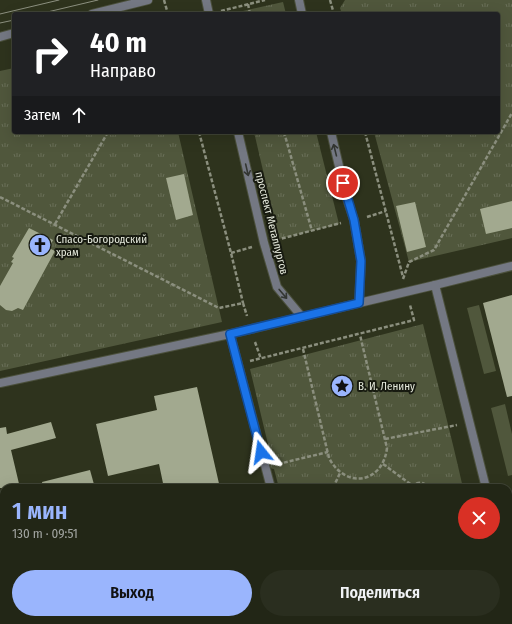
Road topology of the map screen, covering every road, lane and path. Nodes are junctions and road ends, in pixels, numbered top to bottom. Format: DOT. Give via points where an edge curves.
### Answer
graph roads {
  1 [pos="148,0"];
  2 [pos="164,0"];
  3 [pos="206,0"];
  4 [pos="265,0"];
  5 [pos="298,0"];
  6 [pos="330,0"];
  7 [pos="248,4"];
  8 [pos="100,12"];
  9 [pos="167,12"];
  10 [pos="209,12"];
  11 [pos="219,12"];
  12 [pos="250,12"];
  13 [pos="301,12"];
  14 [pos="333,12"];
  15 [pos="12,34"];
  16 [pos="0,37"];
  17 [pos="512,113"];
  18 [pos="107,134"];
  19 [pos="200,134"];
  20 [pos="238,134"];
  21 [pos="285,134"];
  22 [pos="330,134"];
  23 [pos="366,134"];
  24 [pos="0,197"];
  25 [pos="386,212"];
  26 [pos="354,220"];
  27 [pos="55,224"];
  28 [pos="312,231"];
  29 [pos="264,243"];
  30 [pos="232,253"];
  31 [pos="512,266"];
  32 [pos="403,278"];
  33 [pos="435,285"];
  34 [pos="407,292"];
  35 [pos="243,303"];
  36 [pos="359,303"];
  37 [pos="302,317"];
  38 [pos="251,329"];
  39 [pos="230,334"];
  40 [pos="360,335"];
  41 [pos="303,349"];
  42 [pos="261,359"];
  43 [pos="238,364"];
  44 [pos="0,383"];
  45 [pos="469,421"];
  46 [pos="385,439"];
  47 [pos="328,452"];
  48 [pos="383,464"];
  49 [pos="265,466"];
  50 [pos="340,473"];
  51 [pos="269,484"];
  52 [pos="335,484"];
  53 [pos="409,484"];
  54 [pos="485,484"];
  1 -- 8 [label="street"];
  2 -- 9 [label="path"];
  3 -- 10 [label="street"];
  4 -- 7 [label="path"];
  5 -- 13 [label="street"];
  6 -- 14 [label="path"];
  7 -- 11 [label="path"];
  7 -- 12 [label="path"];
  15 -- 16 [label="street"];
  17 -- 32 [label="path" via="434,250 409,262"];
  18 -- 27 [label="path"];
  19 -- 30 [label="path"];
  20 -- 29 [label="street, проспект Металлургов, one-way"];
  21 -- 28 [label="path"];
  26 -- 22 [label="street, one-way"];
  23 -- 25 [label="path"];
  24 -- 27 [label="path"];
  25 -- 26 [label="path"];
  25 -- 32 [label="path"];
  26 -- 28 [label="path"];
  26 -- 36 [label="street" via="361,261"];
  27 -- 35 [label="path" via="219,308"];
  28 -- 29 [label="path"];
  29 -- 30 [label="path"];
  29 -- 37 [label="street, проспект Металлургов, one-way" via="277,287"];
  30 -- 35 [label="path"];
  31 -- 33 [label="street"];
  32 -- 34 [label="path"];
  33 -- 34 [label="street"];
  33 -- 45 [label="street"];
  34 -- 36 [label="street"];
  34 -- 40 [label="path" via="414,320"];
  35 -- 38 [label="path"];
  36 -- 37 [label="street"];
  37 -- 38 [label="street"];
  38 -- 39 [label="street"];
  38 -- 42 [label="path"];
  39 -- 43 [label="street"];
  39 -- 44 [label="street"];
  40 -- 41 [label="path"];
  40 -- 46 [label="path"];
  41 -- 42 [label="path"];
  41 -- 47 [label="path"];
  42 -- 43 [label="path"];
  43 -- 49 [label="street"];
  45 -- 46 [label="path"];
  45 -- 54 [label="street"];
  46 -- 48 [label="path" via="387,448"];
  47 -- 49 [label="path"];
  47 -- 50 [label="path" via="334,467"];
  48 -- 50 [label="path" via="376,472 359,479"];
  48 -- 53 [label="path"];
  49 -- 51 [label="street"];
  50 -- 52 [label="path"];
}
